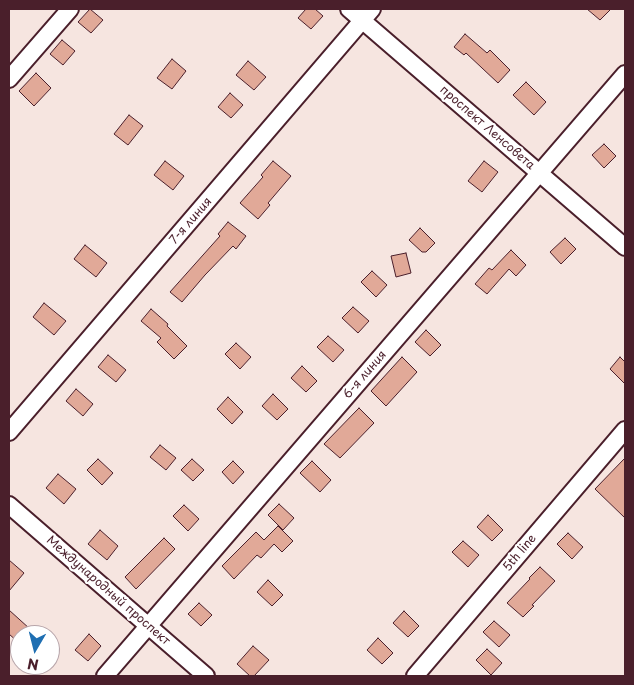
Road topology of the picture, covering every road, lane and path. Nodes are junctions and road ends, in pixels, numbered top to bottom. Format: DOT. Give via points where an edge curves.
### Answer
graph roads {
  1 [pos="70,9"];
  2 [pos="349,9"];
  3 [pos="367,15"];
  4 [pos="625,74"];
  5 [pos="9,79"];
  6 [pos="540,173"];
  7 [pos="625,247"];
  8 [pos="625,430"];
  9 [pos="9,432"];
  10 [pos="9,505"];
  11 [pos="148,626"];
  12 [pos="105,676"];
  13 [pos="206,676"];
  14 [pos="416,676"];
  1 -- 5 [label="street"];
  2 -- 3 [label="street, проспект Ленсовета"];
  3 -- 6 [label="street, проспект Ленсовета"];
  3 -- 9 [label="street, 7-я линия"];
  4 -- 6 [label="street, 6-я линия"];
  6 -- 7 [label="street, проспект Ленсовета"];
  6 -- 11 [label="street, 6-я линия"];
  8 -- 14 [label="street, 5th line"];
  10 -- 11 [label="street, Международный проспект"];
  11 -- 12 [label="street, 6-я линия"];
  11 -- 13 [label="street, Международный проспект"];
}
